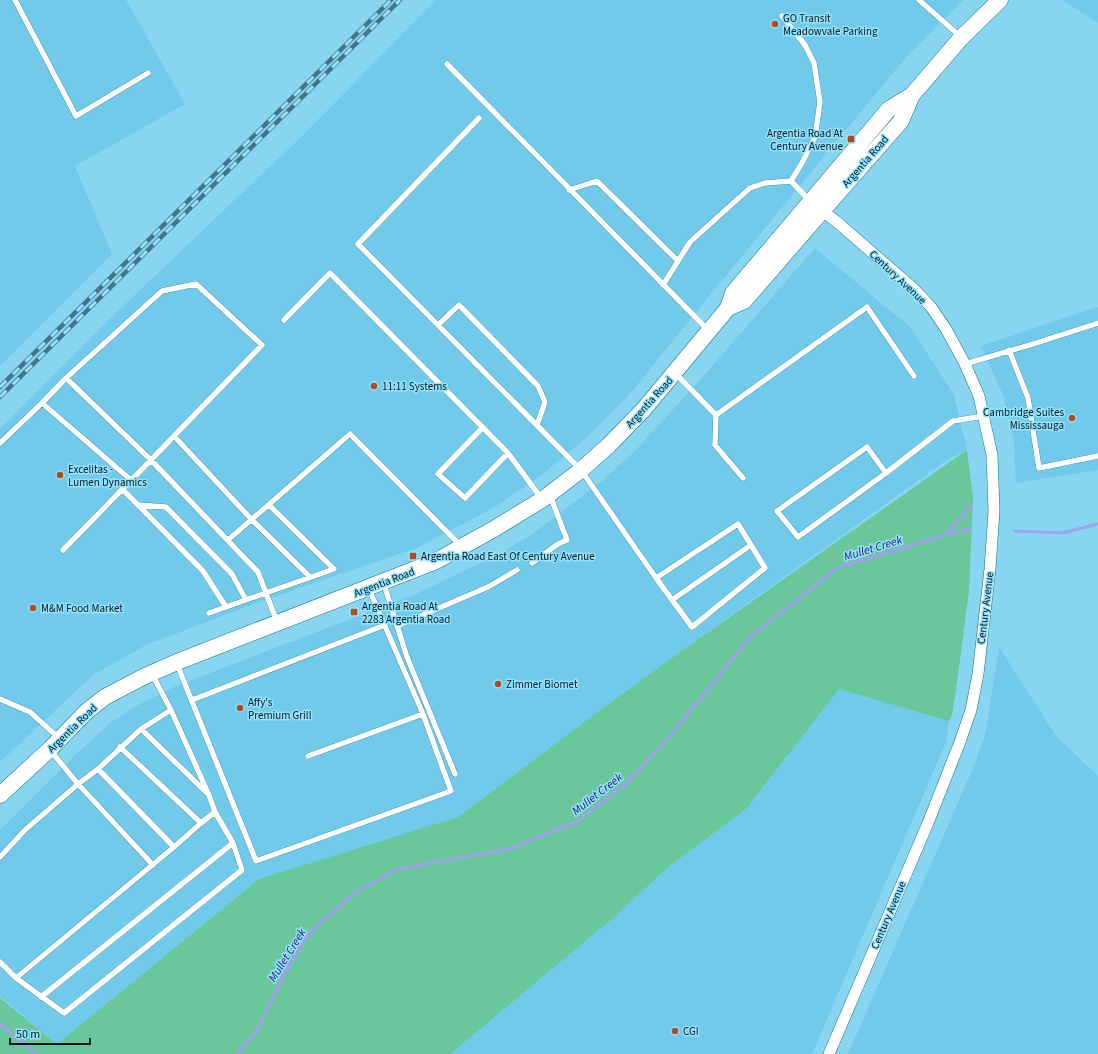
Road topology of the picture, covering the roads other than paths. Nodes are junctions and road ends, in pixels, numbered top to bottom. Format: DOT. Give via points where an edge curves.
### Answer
graph roads {
  1 [pos="15,0"];
  2 [pos="919,0"];
  3 [pos="1000,0"];
  4 [pos="782,16"];
  5 [pos="961,38"];
  6 [pos="447,64"];
  7 [pos="148,72"];
  8 [pos="479,118"];
  9 [pos="790,181"];
  10 [pos="569,190"];
  11 [pos="816,206"];
  12 [pos="678,261"];
  13 [pos="663,285"];
  14 [pos="284,320"];
  15 [pos="1098,323"];
  16 [pos="438,325"];
  17 [pos="709,331"];
  18 [pos="1009,350"];
  19 [pos="965,364"];
  20 [pos="675,373"];
  21 [pos="914,376"];
  22 [pos="66,378"];
  23 [pos="42,403"];
  24 [pos="716,415"];
  25 [pos="984,416"];
  26 [pos="537,425"];
  27 [pos="483,427"];
  28 [pos="174,436"];
  29 [pos="0,443"];
  30 [pos="508,454"];
  31 [pos="1098,456"];
  32 [pos="151,460"];
  33 [pos="582,470"];
  34 [pos="886,472"];
  35 [pos="743,478"];
  36 [pos="131,480"];
  37 [pos="122,489"];
  38 [pos="546,497"];
  39 [pos="138,505"];
  40 [pos="269,505"];
  41 [pos="252,520"];
  42 [pos="228,540"];
  43 [pos="751,544"];
  44 [pos="462,546"];
  45 [pos="63,550"];
  46 [pos="532,563"];
  47 [pos="517,570"];
  48 [pos="310,578"];
  49 [pos="656,578"];
  50 [pos="383,582"];
  51 [pos="369,588"];
  52 [pos="266,593"];
  53 [pos="246,600"];
  54 [pos="672,600"];
  55 [pos="226,607"];
  56 [pos="209,613"];
  57 [pos="277,623"];
  58 [pos="385,625"];
  59 [pos="397,626"];
  60 [pos="177,662"];
  61 [pos="151,672"];
  62 [pos="0,699"];
  63 [pos="192,700"];
  64 [pos="171,710"];
  65 [pos="423,714"];
  66 [pos="141,729"];
  67 [pos="54,744"];
  68 [pos="120,747"];
  69 [pos="308,756"];
  70 [pos="98,769"];
  71 [pos="455,774"];
  72 [pos="78,784"];
  73 [pos="0,795"];
  74 [pos="209,795"];
  75 [pos="215,812"];
  76 [pos="200,823"];
  77 [pos="233,844"];
  78 [pos="174,847"];
  79 [pos="0,857"];
  80 [pos="153,865"];
  81 [pos="0,962"];
  82 [pos="16,978"];
  83 [pos="41,997"];
  84 [pos="828,1054"];
  1 -- 7 [label="lane" via="76,116"];
  2 -- 5 [label="lane"];
  3 -- 5 [label="street, Argentia Road"];
  4 -- 9 [label="lane" via="805,44 814,63 820,102 815,137"];
  5 -- 11 [label="street, Argentia Road" via="912,95 901,120"];
  6 -- 10 [label="lane"];
  8 -- 16 [label="lane" via="358,244"];
  9 -- 11 [label="lane"];
  9 -- 12 [label="lane" via="765,183 750,188 690,242"];
  10 -- 12 [label="lane" via="597,180"];
  10 -- 13 [label="lane"];
  11 -- 17 [label="street, Argentia Road" via="744,301 728,308"];
  11 -- 19 [label="street, Century Avenue" via="914,289 931,307"];
  12 -- 13 [label="lane"];
  13 -- 17 [label="lane"];
  14 -- 27 [label="lane" via="330,273"];
  15 -- 18 [label="lane"];
  16 -- 26 [label="lane"];
  16 -- 26 [label="lane" via="459,305 538,386 545,402"];
  17 -- 20 [label="street, Argentia Road"];
  18 -- 19 [label="lane"];
  18 -- 31 [label="lane" via="1028,398 1039,468"];
  19 -- 25 [label="street, Century Avenue" via="979,396"];
  20 -- 24 [label="lane"];
  20 -- 33 [label="street, Argentia Road" via="644,409"];
  21 -- 24 [label="lane" via="867,307"];
  22 -- 23 [label="lane"];
  22 -- 28 [label="lane" via="162,291 196,284 262,345"];
  22 -- 32 [label="lane"];
  23 -- 29 [label="lane"];
  23 -- 36 [label="lane"];
  24 -- 35 [label="lane" via="715,445"];
  25 -- 34 [label="lane" via="953,422"];
  25 -- 84 [label="street, Century Avenue" via="992,455 994,511 978,674 971,710 928,824"];
  26 -- 33 [label="lane"];
  27 -- 30 [label="lane"];
  27 -- 30 [label="lane" via="438,474 465,498"];
  28 -- 32 [label="lane"];
  28 -- 41 [label="lane"];
  30 -- 38 [label="lane"];
  32 -- 36 [label="lane"];
  32 -- 42 [label="lane"];
  33 -- 38 [label="street, Argentia Road"];
  33 -- 49 [label="lane"];
  34 -- 34 [label="lane" via="798,537 778,511 867,447"];
  36 -- 37 [label="lane"];
  37 -- 39 [label="lane"];
  37 -- 45 [label="lane"];
  38 -- 44 [label="street, Argentia Road"];
  38 -- 46 [label="lane" via="567,540"];
  39 -- 53 [label="lane" via="166,507 232,574"];
  39 -- 55 [label="lane" via="203,571"];
  40 -- 41 [label="lane"];
  40 -- 44 [label="lane" via="350,434"];
  40 -- 48 [label="lane" via="334,569"];
  41 -- 42 [label="lane"];
  41 -- 48 [label="lane"];
  42 -- 52 [label="lane" via="258,572"];
  43 -- 49 [label="lane" via="738,524"];
  43 -- 54 [label="lane"];
  43 -- 54 [label="lane" via="765,568 692,627"];
  44 -- 50 [label="street, Argentia Road" via="436,561"];
  47 -- 59 [label="lane" via="488,586"];
  48 -- 52 [label="lane"];
  49 -- 54 [label="lane"];
  50 -- 51 [label="street, Argentia Road"];
  50 -- 59 [label="lane"];
  51 -- 57 [label="street, Argentia Road"];
  51 -- 58 [label="lane"];
  52 -- 53 [label="lane"];
  52 -- 57 [label="lane"];
  53 -- 55 [label="lane"];
  55 -- 56 [label="lane"];
  57 -- 60 [label="street, Argentia Road"];
  58 -- 63 [label="lane"];
  58 -- 65 [label="lane"];
  59 -- 71 [label="lane" via="407,657"];
  60 -- 61 [label="street, Argentia Road"];
  60 -- 63 [label="lane"];
  61 -- 64 [label="lane"];
  61 -- 67 [label="street, Argentia Road" via="87,711"];
  62 -- 67 [label="lane" via="30,712"];
  63 -- 65 [label="lane" via="256,861 451,792"];
  64 -- 66 [label="lane"];
  64 -- 74 [label="lane"];
  65 -- 69 [label="lane"];
  66 -- 68 [label="lane"];
  66 -- 74 [label="lane"];
  67 -- 72 [label="lane"];
  67 -- 73 [label="street, Argentia Road"];
  68 -- 70 [label="lane"];
  68 -- 76 [label="lane"];
  70 -- 72 [label="lane"];
  70 -- 78 [label="lane"];
  72 -- 79 [label="lane" via="25,830"];
  72 -- 80 [label="lane"];
  74 -- 75 [label="lane"];
  75 -- 76 [label="lane"];
  75 -- 77 [label="lane"];
  76 -- 78 [label="lane"];
  77 -- 83 [label="lane"];
  77 -- 83 [label="lane" via="242,870 64,1013"];
  78 -- 80 [label="lane"];
  80 -- 82 [label="lane"];
  81 -- 82 [label="lane"];
  82 -- 83 [label="lane"];
}
